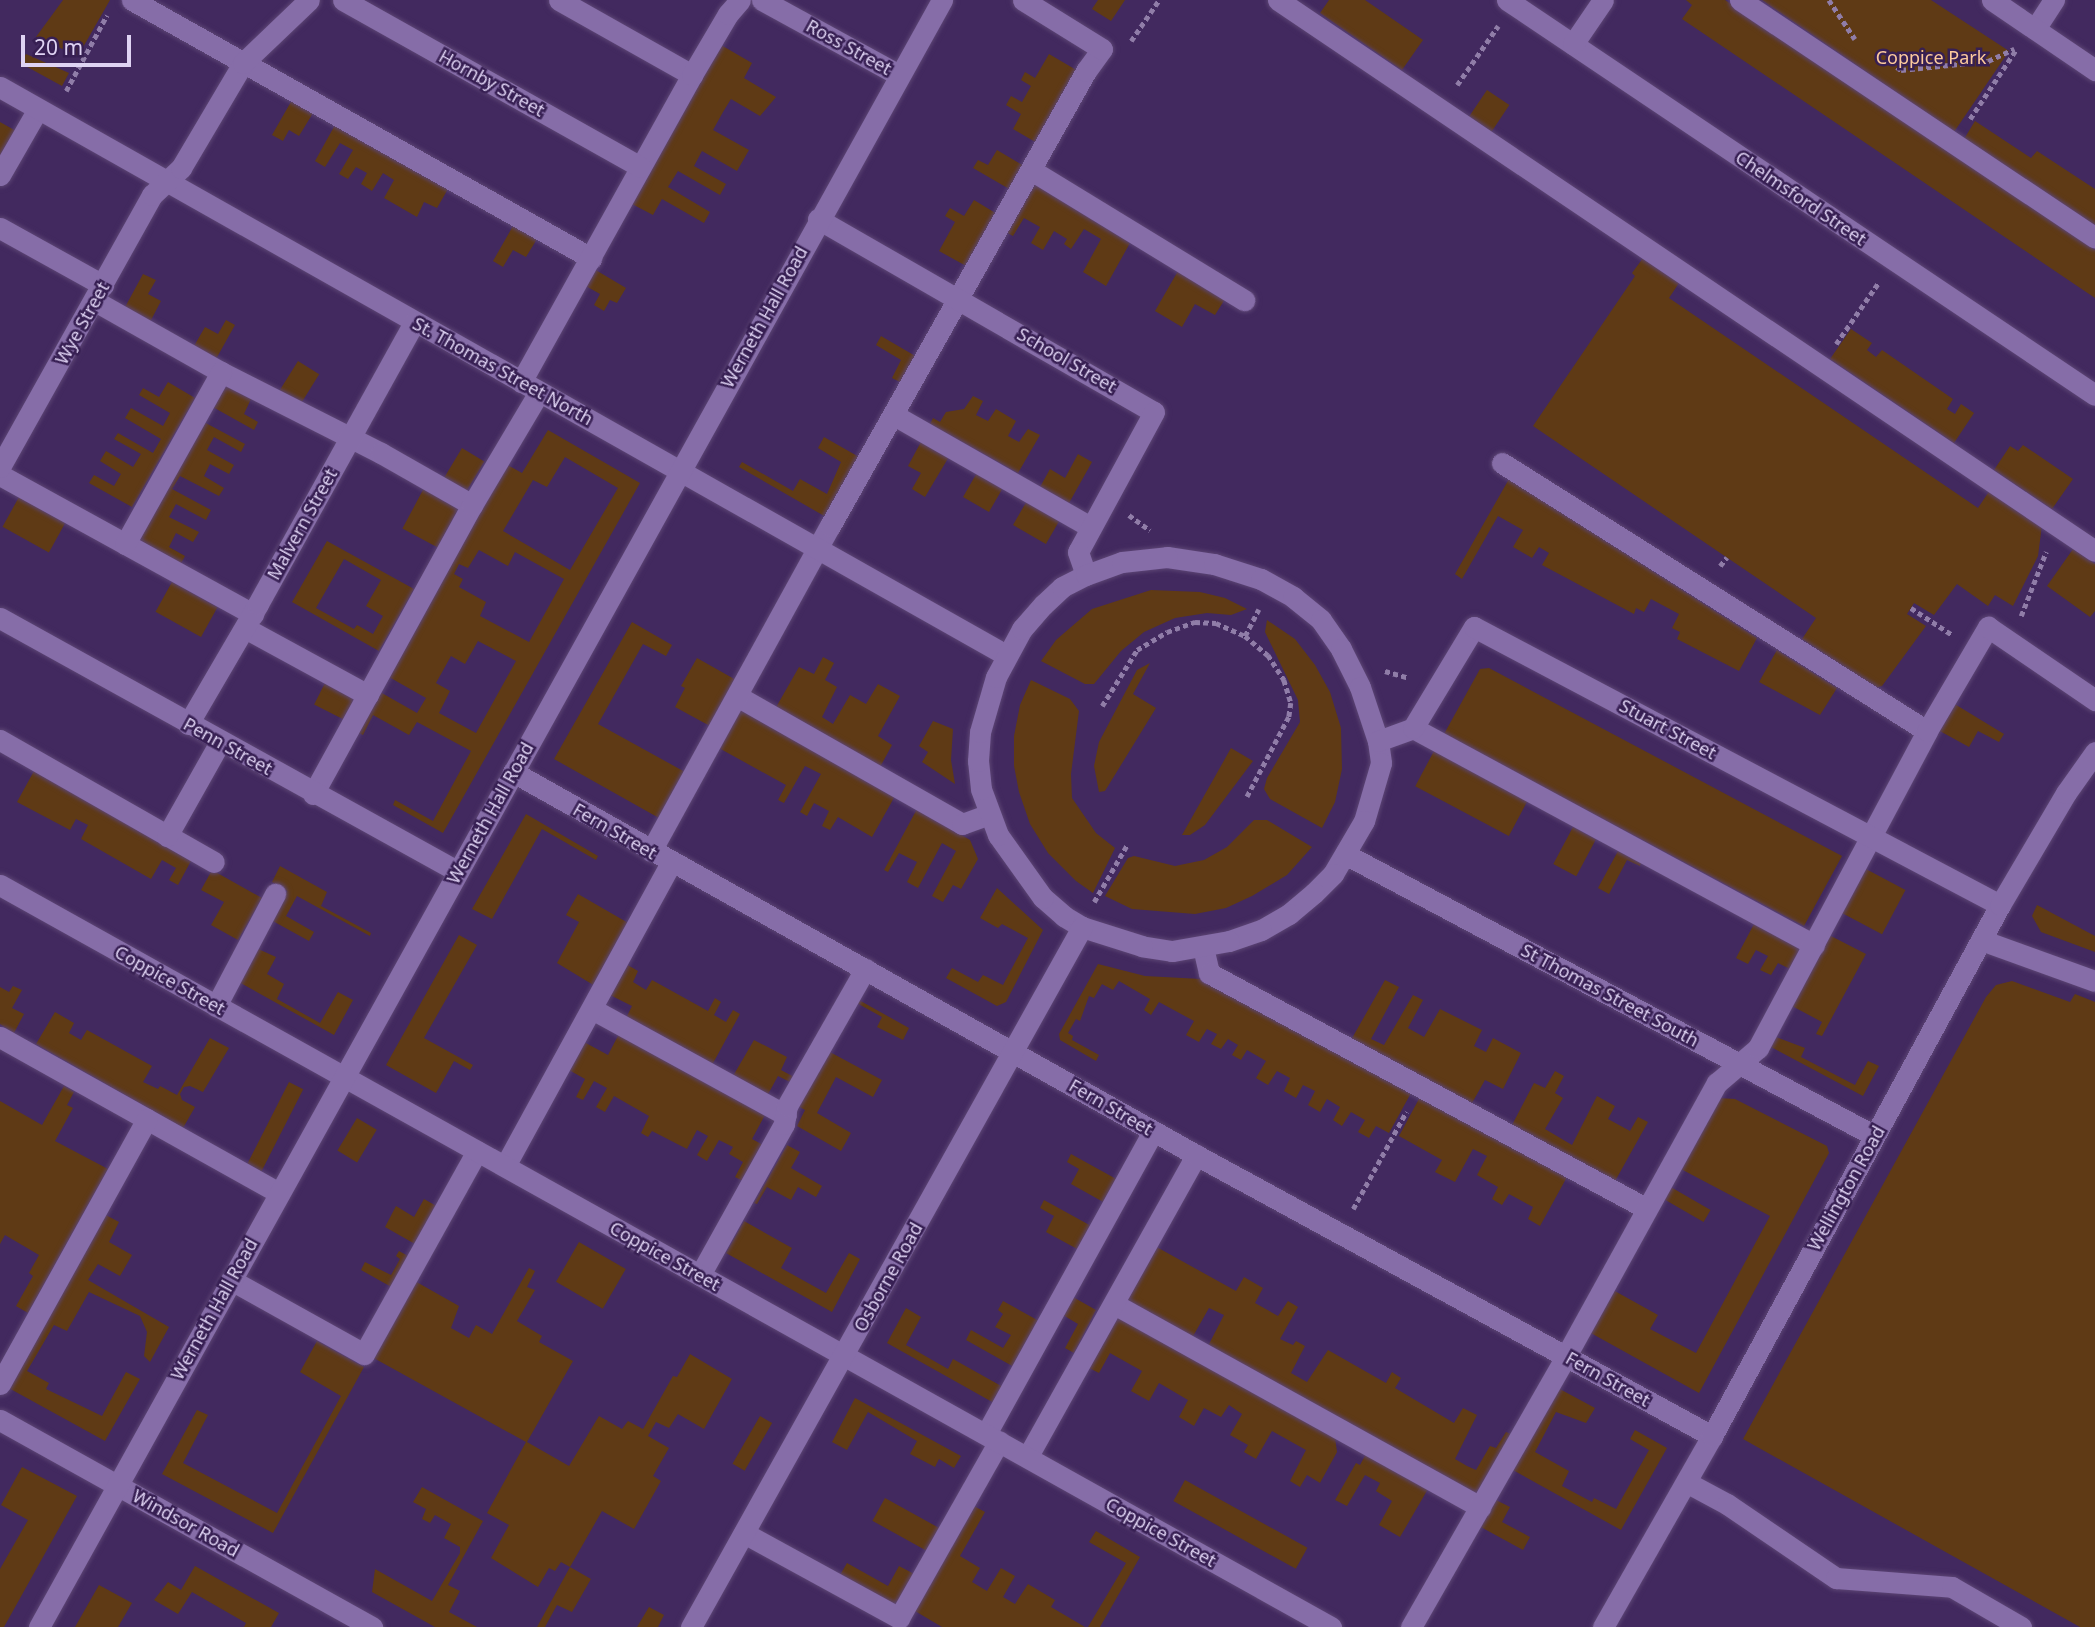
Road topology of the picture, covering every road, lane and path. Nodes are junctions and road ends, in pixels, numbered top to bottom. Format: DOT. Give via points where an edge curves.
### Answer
graph roads {
  1 [pos="132,0"];
  2 [pos="309,0"];
  3 [pos="343,0"];
  4 [pos="559,0"];
  5 [pos="740,0"];
  6 [pos="762,0"];
  7 [pos="942,0"];
  8 [pos="1023,0"];
  9 [pos="1159,0"];
  10 [pos="1279,0"];
  11 [pos="1507,0"];
  12 [pos="1603,0"];
  13 [pos="1740,0"];
  14 [pos="1829,0"];
  15 [pos="1992,0"];
  16 [pos="2054,0"];
  17 [pos="109,12"];
  18 [pos="1500,22"];
  19 [pos="2035,29"];
  20 [pos="1131,41"];
  21 [pos="1573,44"];
  22 [pos="1864,45"];
  23 [pos="1892,63"];
  24 [pos="243,64"];
  25 [pos="2095,70"];
  26 [pos="692,75"];
  27 [pos="899,75"];
  28 [pos="0,87"];
  29 [pos="64,94"];
  30 [pos="38,109"];
  31 [pos="1440,110"];
  32 [pos="1954,144"];
  33 [pos="640,167"];
  34 [pos="1031,170"];
  35 [pos="0,175"];
  36 [pos="167,182"];
  37 [pos="818,219"];
  38 [pos="0,228"];
  39 [pos="2095,238"];
  40 [pos="590,258"];
  41 [pos="1880,280"];
  42 [pos="99,293"];
  43 [pos="959,297"];
  44 [pos="1244,300"];
  45 [pos="414,322"];
  46 [pos="1822,365"];
  47 [pos="221,372"];
  48 [pos="530,387"];
  49 [pos="2095,395"];
  50 [pos="894,415"];
  51 [pos="349,439"];
  52 [pos="1502,463"];
  53 [pos="0,467"];
  54 [pos="680,470"];
  55 [pos="0,475"];
  56 [pos="472,505"];
  57 [pos="1125,513"];
  58 [pos="1090,527"];
  59 [pos="1153,532"];
  60 [pos="125,544"];
  61 [pos="819,548"];
  62 [pos="2047,549"];
  63 [pos="2095,551"];
  64 [pos="1086,575"];
  65 [pos="1261,606"];
  66 [pos="1911,608"];
  67 [pos="0,618"];
  68 [pos="2020,620"];
  69 [pos="249,621"];
  70 [pos="1245,636"];
  71 [pos="1974,649"];
  72 [pos="1006,654"];
  73 [pos="1384,670"];
  74 [pos="1409,678"];
  75 [pos="368,695"];
  76 [pos="737,696"];
  77 [pos="2095,700"];
  78 [pos="1102,706"];
  79 [pos="188,724"];
  80 [pos="1412,728"];
  81 [pos="1927,731"];
  82 [pos="0,740"];
  83 [pos="1378,741"];
  84 [pos="220,742"];
  85 [pos="2095,752"];
  86 [pos="513,772"];
  87 [pos="313,794"];
  88 [pos="1247,797"];
  89 [pos="989,814"];
  90 [pos="167,836"];
  91 [pos="1873,837"];
  92 [pos="1127,845"];
  93 [pos="651,851"];
  94 [pos="1345,854"];
  95 [pos="214,862"];
  96 [pos="671,863"];
  97 [pos="457,871"];
  98 [pos="0,885"];
  99 [pos="275,894"];
  100 [pos="1094,902"];
  101 [pos="2000,905"];
  102 [pos="1082,927"];
  103 [pos="1981,940"];
  104 [pos="1814,945"];
  105 [pos="1203,947"];
  106 [pos="865,970"];
  107 [pos="2095,981"];
  108 [pos="216,1006"];
  109 [pos="592,1009"];
  110 [pos="0,1037"];
  111 [pos="1013,1051"];
  112 [pos="1738,1064"];
  113 [pos="345,1078"];
  114 [pos="1420,1086"];
  115 [pos="786,1115"];
  116 [pos="147,1118"];
  117 [pos="1153,1131"];
  118 [pos="1875,1136"];
  119 [pos="477,1152"];
  120 [pos="1196,1155"];
  121 [pos="505,1166"];
  122 [pos="279,1193"];
  123 [pos="1646,1208"];
  124 [pos="1353,1209"];
  125 [pos="700,1275"];
  126 [pos="231,1280"];
  127 [pos="1114,1304"];
  128 [pos="1566,1356"];
  129 [pos="844,1357"];
  130 [pos="0,1384"];
  131 [pos="0,1420"];
  132 [pos="1712,1436"];
  133 [pos="993,1437"];
  134 [pos="1028,1457"];
  135 [pos="1686,1482"];
  136 [pos="118,1486"];
  137 [pos="1480,1507"];
  138 [pos="744,1533"];
  139 [pos="38,1627"];
  140 [pos="372,1627"];
  141 [pos="691,1627"];
  142 [pos="1331,1627"];
  143 [pos="1411,1627"];
  144 [pos="1602,1627"];
  145 [pos="2021,1627"];
  1 -- 24 [label="street"];
  2 -- 24 [label="street, Wye Street"];
  3 -- 33 [label="street, Hornby Street"];
  4 -- 26 [label="street"];
  5 -- 26 [label="street"];
  6 -- 27 [label="street, Ross Street"];
  7 -- 27 [label="street, Werneth Hall Road"];
  8 -- 34 [label="street" via="1102,49"];
  9 -- 20 [label="path"];
  10 -- 31 [label="street"];
  11 -- 21 [label="street, Chelmsford Street"];
  12 -- 21 [label="street"];
  13 -- 32 [label="street"];
  14 -- 22 [label="path" via="1854,38"];
  15 -- 19 [label="street"];
  16 -- 19 [label="street"];
  17 -- 29 [label="path"];
  18 -- 31 [label="path"];
  19 -- 25 [label="street"];
  21 -- 49 [label="street, Chelmsford Street"];
  23 -- 32 [label="path" via="1901,70 1988,61 2018,47"];
  24 -- 36 [label="street, Wye Street" via="184,163"];
  24 -- 40 [label="street"];
  26 -- 33 [label="street"];
  27 -- 37 [label="street, Werneth Hall Road"];
  28 -- 30 [label="street, St. Thomas Street North"];
  30 -- 35 [label="street"];
  30 -- 36 [label="street, St. Thomas Street North"];
  31 -- 46 [label="street"];
  32 -- 39 [label="street"];
  33 -- 40 [label="street"];
  34 -- 43 [label="street"];
  34 -- 44 [label="street"];
  36 -- 42 [label="street, Wye Street" via="152,195"];
  36 -- 45 [label="street, St. Thomas Street North"];
  37 -- 43 [label="street, School Street"];
  37 -- 54 [label="street, Werneth Hall Road"];
  38 -- 42 [label="street"];
  40 -- 48 [label="street"];
  41 -- 46 [label="path"];
  42 -- 47 [label="street"];
  42 -- 53 [label="street, Wye Street"];
  43 -- 50 [label="street"];
  43 -- 58 [label="street, School Street" via="1154,412"];
  45 -- 48 [label="street, St. Thomas Street North"];
  45 -- 51 [label="street, Malvern Street"];
  46 -- 63 [label="street"];
  47 -- 51 [label="street"];
  47 -- 60 [label="street"];
  48 -- 54 [label="street, St. Thomas Street North"];
  48 -- 56 [label="street"];
  50 -- 58 [label="street"];
  50 -- 61 [label="street"];
  51 -- 56 [label="street"];
  51 -- 69 [label="street, Malvern Street"];
  52 -- 81 [label="street"];
  54 -- 61 [label="street, St. Thomas Street North"];
  54 -- 86 [label="street, Werneth Hall Road"];
  55 -- 60 [label="street"];
  56 -- 75 [label="street"];
  57 -- 59 [label="path"];
  58 -- 64 [label="street, School Street" via="1078,552"];
  60 -- 69 [label="street"];
  61 -- 72 [label="street, St. Thomas Street North"];
  61 -- 76 [label="street"];
  62 -- 68 [label="path"];
  64 -- 72 [label="street" via="1062,587 1043,605"];
  64 -- 83 [label="street" via="1122,562 1167,557 1214,564 1261,579 1293,597 1321,620 1340,649 1360,687"];
  65 -- 70 [label="path"];
  66 -- 71 [label="path"];
  67 -- 79 [label="street, Penn Street"];
  69 -- 75 [label="street"];
  69 -- 79 [label="street, Malvern Street"];
  70 -- 78 [label="path" via="1216,623 1195,622 1167,632 1137,650"];
  70 -- 88 [label="path" via="1268,655 1284,680 1291,703 1289,717"];
  71 -- 77 [label="street" via="1988,627"];
  71 -- 81 [label="street"];
  72 -- 89 [label="street" via="979,732 981,789"];
  73 -- 74 [label="path"];
  75 -- 87 [label="street"];
  76 -- 89 [label="street" via="962,824"];
  76 -- 93 [label="street"];
  79 -- 84 [label="street, Penn Street"];
  80 -- 83 [label="street"];
  80 -- 91 [label="street, Stuart Street" via="1474,627"];
  80 -- 104 [label="street"];
  81 -- 91 [label="street"];
  82 -- 90 [label="street"];
  83 -- 94 [label="street" via="1381,764 1377,784 1364,821"];
  84 -- 87 [label="street, Penn Street"];
  84 -- 90 [label="street"];
  85 -- 101 [label="street, Wellington Road"];
  86 -- 93 [label="street, Fern Street"];
  86 -- 97 [label="street, Werneth Hall Road"];
  87 -- 97 [label="street, Penn Street"];
  89 -- 102 [label="street" via="1009,854 1043,898"];
  90 -- 95 [label="street"];
  91 -- 101 [label="street, Stuart Street"];
  91 -- 104 [label="street"];
  92 -- 100 [label="path"];
  93 -- 96 [label="street, Fern Street"];
  94 -- 105 [label="street" via="1333,874 1289,915 1261,930"];
  94 -- 112 [label="street, St Thomas Street South"];
  96 -- 106 [label="street, Fern Street"];
  96 -- 109 [label="street"];
  97 -- 113 [label="street, Werneth Hall Road"];
  98 -- 108 [label="street, Coppice Street"];
  99 -- 108 [label="street"];
  101 -- 103 [label="street, Wellington Road"];
  102 -- 105 [label="street" via="1172,951"];
  102 -- 111 [label="street, Osborne Road"];
  103 -- 107 [label="street"];
  103 -- 118 [label="street, Wellington Road"];
  104 -- 112 [label="street" via="1758,1048"];
  105 -- 114 [label="street" via="1209,973"];
  106 -- 111 [label="street, Fern Street"];
  106 -- 115 [label="street"];
  108 -- 113 [label="street, Coppice Street"];
  109 -- 115 [label="street"];
  109 -- 121 [label="street"];
  110 -- 116 [label="street"];
  111 -- 117 [label="street, Fern Street"];
  111 -- 129 [label="street, Osborne Road"];
  112 -- 118 [label="street, St Thomas Street South"];
  112 -- 123 [label="street" via="1717,1083"];
  113 -- 119 [label="street, Coppice Street"];
  113 -- 122 [label="street, Werneth Hall Road"];
  114 -- 123 [label="street"];
  114 -- 124 [label="path"];
  115 -- 125 [label="street"];
  116 -- 122 [label="street"];
  116 -- 130 [label="street"];
  117 -- 120 [label="street, Fern Street"];
  117 -- 133 [label="street"];
  118 -- 132 [label="street, Wellington Road"];
  119 -- 121 [label="street, Coppice Street"];
  119 -- 126 [label="street" via="364,1354"];
  120 -- 127 [label="street"];
  120 -- 128 [label="street, Fern Street"];
  121 -- 125 [label="street, Coppice Street"];
  122 -- 126 [label="street, Werneth Hall Road"];
  123 -- 128 [label="street"];
  125 -- 129 [label="street, Coppice Street"];
  126 -- 136 [label="street, Werneth Hall Road"];
  127 -- 134 [label="street"];
  127 -- 137 [label="street"];
  128 -- 132 [label="street, Fern Street"];
  128 -- 137 [label="street"];
  129 -- 133 [label="street, Coppice Street"];
  129 -- 138 [label="street, Osborne Road"];
  131 -- 136 [label="street, Windsor Road"];
  132 -- 135 [label="street, Wellington Road"];
  133 -- 134 [label="street, Coppice Street"];
  133 -- 138 [label="street" via="899,1618"];
  134 -- 142 [label="street, Coppice Street"];
  135 -- 144 [label="street, Wellington Road"];
  135 -- 145 [label="street" via="1727,1504 1836,1578 1952,1587"];
  136 -- 139 [label="street, Werneth Hall Road"];
  136 -- 140 [label="street, Windsor Road"];
  137 -- 143 [label="street"];
  138 -- 141 [label="street, Osborne Road"];
}
